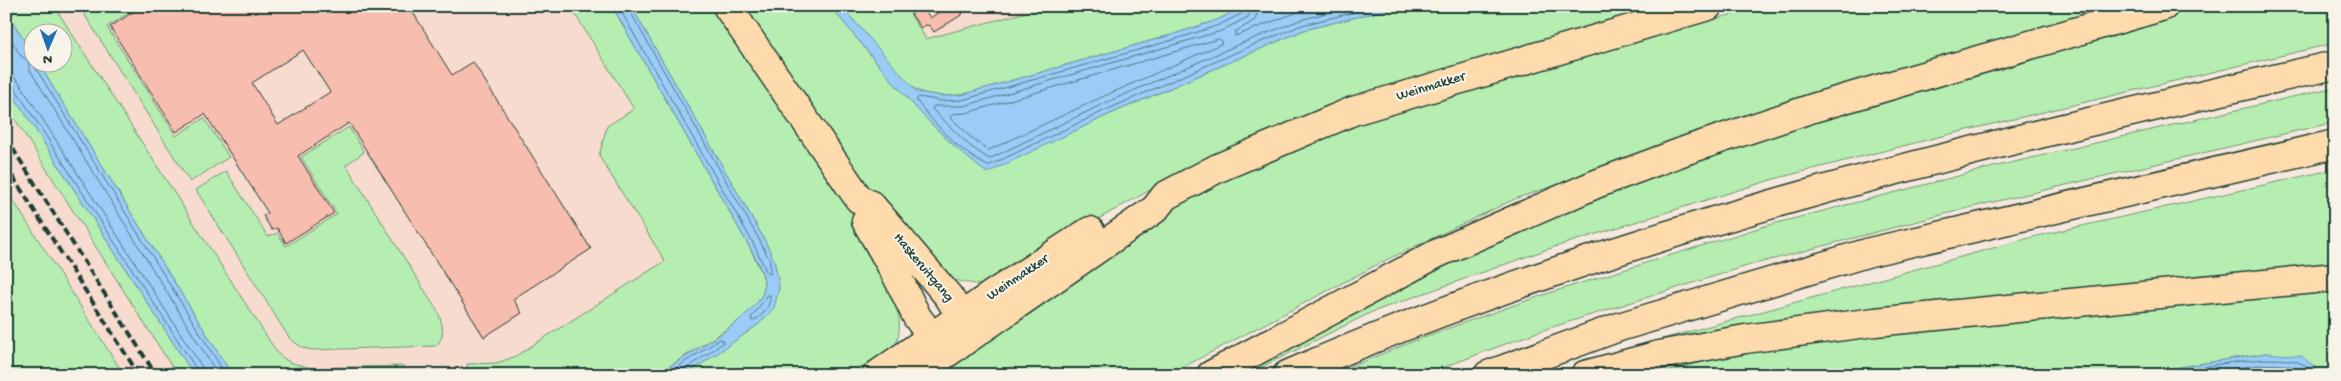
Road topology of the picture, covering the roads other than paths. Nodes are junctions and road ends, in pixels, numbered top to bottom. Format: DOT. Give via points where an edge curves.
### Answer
graph roads {
  1 [pos="727,6"];
  2 [pos="1708,6"];
  3 [pos="2164,6"];
  4 [pos="2335,65"];
  5 [pos="2335,144"];
  6 [pos="1165,196"];
  7 [pos="859,199"];
  8 [pos="2335,277"];
  9 [pos="961,317"];
  10 [pos="932,337"];
  11 [pos="959,345"];
  12 [pos="877,375"];
  13 [pos="915,375"];
  14 [pos="1210,375"];
  15 [pos="1287,375"];
  16 [pos="1488,375"];
  17 [pos="1585,375"];
  1 -- 7 [label="main road, Haskeruitgang"];
  2 -- 6 [label="main road, Weinmakker" via="1353,111 1226,164"];
  3 -- 14 [label="main road" via="1812,108 1596,184 1436,254"];
  4 -- 15 [label="main road" via="1856,180 1545,273 1379,334"];
  5 -- 16 [label="main road" via="1870,252 1619,327"];
  6 -- 9 [label="main road, Weinmakker" via="1150,197 1090,232"];
  6 -- 11 [label="main road, Weinmakker" via="1155,208"];
  7 -- 9 [label="main road, Haskeruitgang" via="871,205 950,297"];
  7 -- 10 [label="main road, Haskeruitgang" via="859,210 917,317"];
  8 -- 17 [label="main road" via="1876,322 1745,339 1659,355"];
  9 -- 10 [label="main road, Weinmakker"];
  9 -- 11 [label="main road, Haskeruitgang"];
  10 -- 11 [label="main road"];
  10 -- 12 [label="main road, Weinmakker"];
  11 -- 13 [label="main road, Weinmakker"];
}
